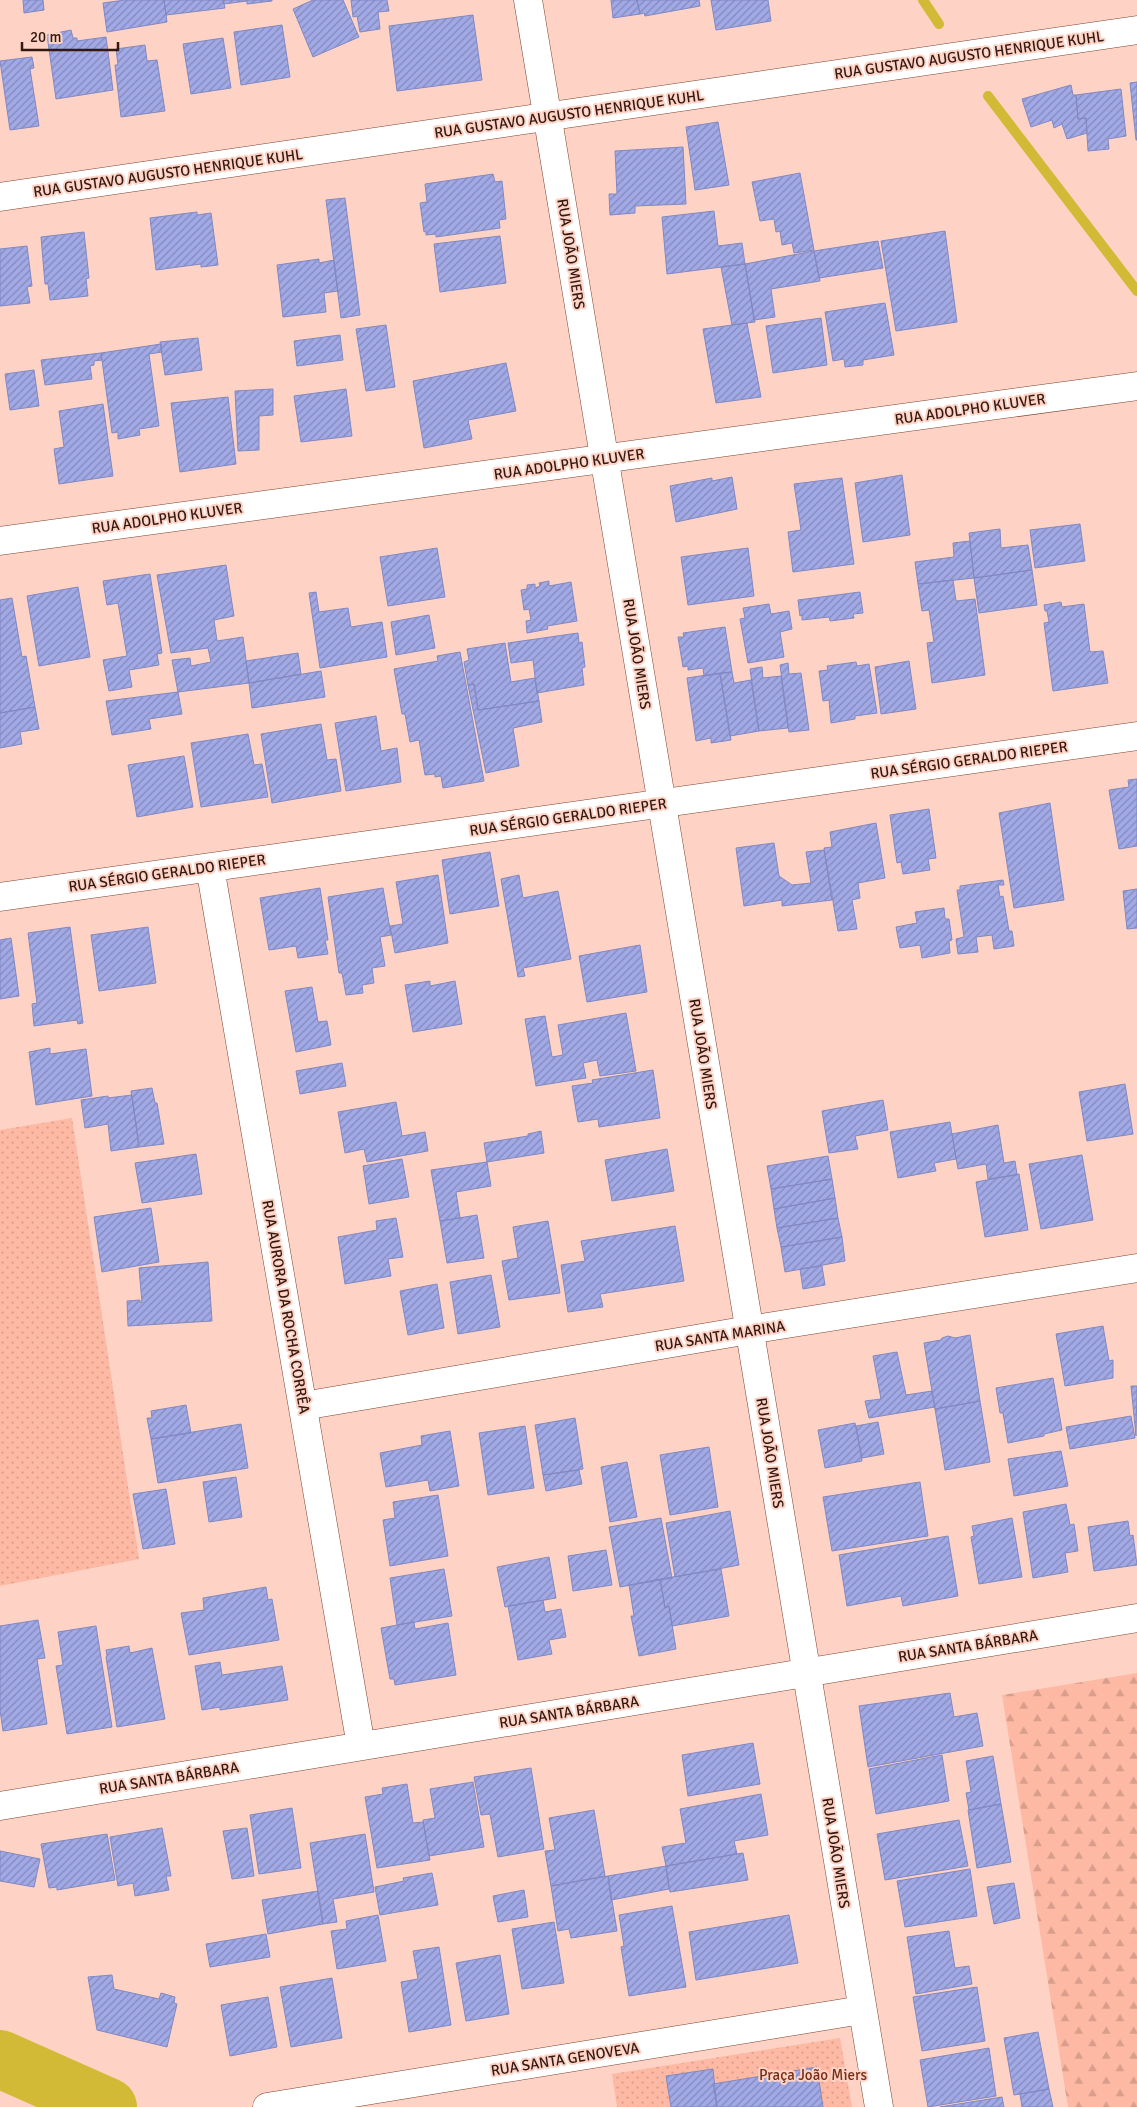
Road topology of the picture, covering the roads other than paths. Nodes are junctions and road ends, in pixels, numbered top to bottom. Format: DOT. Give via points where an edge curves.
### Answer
graph roads {
  1 [pos="528,0"];
  2 [pos="1137,30"];
  3 [pos="548,117"];
  4 [pos="0,197"];
  5 [pos="1137,386"];
  6 [pos="604,459"];
  7 [pos="0,541"];
  8 [pos="1137,736"];
  9 [pos="662,803"];
  10 [pos="210,867"];
  11 [pos="0,897"];
  12 [pos="1137,1268"];
  13 [pos="749,1330"];
  14 [pos="303,1406"];
  15 [pos="1137,1618"];
  16 [pos="806,1673"];
  17 [pos="361,1746"];
  18 [pos="0,1806"];
  19 [pos="862,2010"];
  20 [pos="267,2107"];
  21 [pos="879,2107"];
  1 -- 3 [label="street, RUA JOÃO MIERS"];
  2 -- 3 [label="street, RUA GUSTAVO AUGUSTO HENRIQUE KUHL"];
  3 -- 4 [label="street, RUA GUSTAVO AUGUSTO HENRIQUE KUHL"];
  3 -- 6 [label="street, RUA JOÃO MIERS"];
  5 -- 6 [label="street, RUA ADOLPHO KLUVER"];
  6 -- 7 [label="street, RUA ADOLPHO KLUVER"];
  6 -- 9 [label="street, RUA JOÃO MIERS"];
  8 -- 9 [label="street, RUA SÉRGIO GERALDO RIEPER"];
  9 -- 10 [label="street, RUA SÉRGIO GERALDO RIEPER"];
  9 -- 13 [label="street, RUA JOÃO MIERS"];
  10 -- 11 [label="street, RUA SÉRGIO GERALDO RIEPER"];
  10 -- 14 [label="street, RUA AURORA DA ROCHA CORRÊA"];
  12 -- 13 [label="street, RUA SANTA MARINA"];
  13 -- 14 [label="street, RUA SANTA MARINA"];
  13 -- 16 [label="street, RUA JOÃO MIERS"];
  14 -- 17 [label="street, RUA AURORA DA ROCHA CORRÊA"];
  15 -- 16 [label="street, RUA SANTA BÁRBARA"];
  16 -- 17 [label="street, RUA SANTA BÁRBARA"];
  16 -- 19 [label="street, RUA JOÃO MIERS"];
  17 -- 18 [label="street, RUA SANTA BÁRBARA"];
  19 -- 20 [label="street, RUA SANTA GENOVEVA"];
  19 -- 21 [label="street, RUA JOÃO MIERS"];
}
